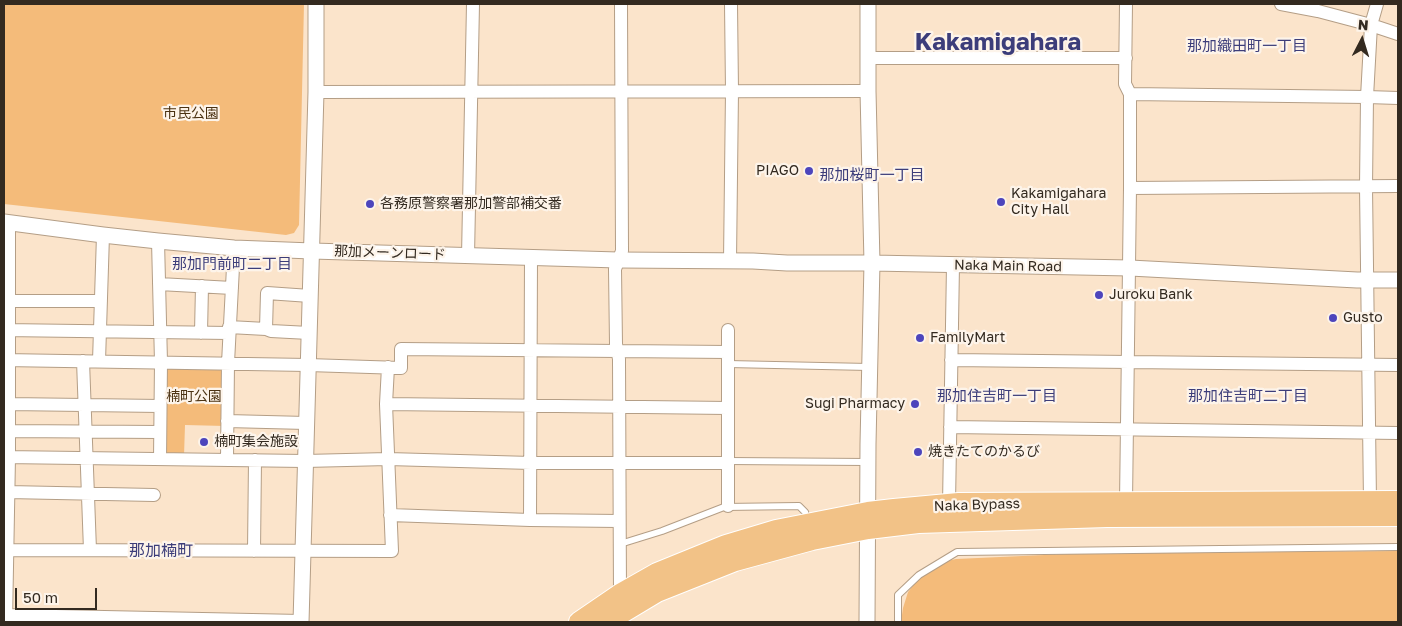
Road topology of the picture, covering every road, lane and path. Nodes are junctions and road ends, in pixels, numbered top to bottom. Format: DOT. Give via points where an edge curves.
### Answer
graph roads {
  1 [pos="316,4"];
  2 [pos="473,4"];
  3 [pos="621,4"];
  4 [pos="731,4"];
  5 [pos="868,4"];
  6 [pos="1126,4"];
  7 [pos="1281,4"];
  8 [pos="1377,4"];
  9 [pos="1319,7"];
  10 [pos="1371,25"];
  11 [pos="1398,34"];
  12 [pos="868,58"];
  13 [pos="1126,58"];
  14 [pos="621,91"];
  15 [pos="732,91"];
  16 [pos="868,91"];
  17 [pos="316,92"];
  18 [pos="471,92"];
  19 [pos="1130,94"];
  20 [pos="1367,97"];
  21 [pos="1398,98"];
  22 [pos="1398,186"];
  23 [pos="1366,187"];
  24 [pos="1130,188"];
  25 [pos="6,222"];
  26 [pos="103,235"];
  27 [pos="158,241"];
  28 [pos="234,248"];
  29 [pos="312,251"];
  30 [pos="468,256"];
  31 [pos="531,258"];
  32 [pos="618,260"];
  33 [pos="730,261"];
  34 [pos="6,262"];
  35 [pos="872,263"];
  36 [pos="953,265"];
  37 [pos="1130,268"];
  38 [pos="1367,280"];
  39 [pos="1398,280"];
  40 [pos="159,284"];
  41 [pos="202,286"];
  42 [pos="232,288"];
  43 [pos="310,296"];
  44 [pos="6,301"];
  45 [pos="100,301"];
  46 [pos="266,329"];
  47 [pos="6,330"];
  48 [pos="229,330"];
  49 [pos="728,330"];
  50 [pos="99,331"];
  51 [pos="160,332"];
  52 [pos="201,332"];
  53 [pos="309,333"];
  54 [pos="531,351"];
  55 [pos="618,352"];
  56 [pos="728,358"];
  57 [pos="6,360"];
  58 [pos="952,360"];
  59 [pos="83,361"];
  60 [pos="99,361"];
  61 [pos="160,362"];
  62 [pos="1128,362"];
  63 [pos="228,363"];
  64 [pos="308,365"];
  65 [pos="1398,365"];
  66 [pos="1368,366"];
  67 [pos="388,367"];
  68 [pos="869,367"];
  69 [pos="8,404"];
  70 [pos="84,404"];
  71 [pos="386,404"];
  72 [pos="160,406"];
  73 [pos="531,407"];
  74 [pos="619,407"];
  75 [pos="728,408"];
  76 [pos="227,421"];
  77 [pos="306,423"];
  78 [pos="950,427"];
  79 [pos="1127,429"];
  80 [pos="9,431"];
  81 [pos="85,431"];
  82 [pos="160,432"];
  83 [pos="1369,433"];
  84 [pos="1398,433"];
  85 [pos="6,457"];
  86 [pos="86,458"];
  87 [pos="160,459"];
  88 [pos="388,459"];
  89 [pos="228,460"];
  90 [pos="255,460"];
  91 [pos="305,461"];
  92 [pos="728,462"];
  93 [pos="868,462"];
  94 [pos="531,463"];
  95 [pos="619,463"];
  96 [pos="8,492"];
  97 [pos="88,494"];
  98 [pos="154,496"];
  99 [pos="1370,501"];
  100 [pos="1398,501"];
  101 [pos="1126,502"];
  102 [pos="949,504"];
  103 [pos="728,506"];
  104 [pos="805,512"];
  105 [pos="390,515"];
  106 [pos="1398,516"];
  107 [pos="530,520"];
  108 [pos="619,521"];
  109 [pos="868,521"];
  110 [pos="620,544"];
  111 [pos="1398,547"];
  112 [pos="7,550"];
  113 [pos="90,550"];
  114 [pos="254,551"];
  115 [pos="303,551"];
  116 [pos="5,568"];
  117 [pos="620,594"];
  118 [pos="6,619"];
  119 [pos="301,621"];
  120 [pos="611,621"];
  121 [pos="579,622"];
  122 [pos="867,622"];
  123 [pos="898,622"];
  1 -- 17 [label="street"];
  2 -- 18 [label="street"];
  3 -- 14 [label="street"];
  4 -- 15 [label="street"];
  5 -- 12 [label="street"];
  6 -- 13 [label="street"];
  7 -- 9 [label="street"];
  8 -- 10 [label="street"];
  9 -- 10 [label="street"];
  10 -- 11 [label="street"];
  10 -- 20 [label="street"];
  12 -- 13 [label="street"];
  12 -- 16 [label="street"];
  13 -- 19 [label="street" via="1126,84"];
  14 -- 15 [label="street"];
  14 -- 18 [label="street"];
  14 -- 32 [label="street" via="622,251"];
  15 -- 16 [label="street"];
  15 -- 33 [label="street"];
  16 -- 35 [label="street"];
  17 -- 18 [label="street"];
  17 -- 29 [label="street"];
  18 -- 30 [label="street"];
  19 -- 20 [label="street"];
  19 -- 24 [label="street"];
  20 -- 21 [label="street"];
  20 -- 23 [label="street"];
  22 -- 23 [label="street"];
  23 -- 24 [label="street"];
  23 -- 38 [label="street"];
  24 -- 37 [label="street"];
  25 -- 26 [label="street"];
  25 -- 34 [label="street"];
  26 -- 27 [label="street"];
  26 -- 45 [label="street"];
  27 -- 28 [label="street, 那加メーンロード"];
  27 -- 40 [label="street"];
  28 -- 29 [label="street, 那加メーンロード"];
  28 -- 42 [label="street"];
  29 -- 30 [label="street, 那加メーンロード"];
  29 -- 43 [label="street"];
  30 -- 31 [label="street, 那加メーンロード"];
  31 -- 32 [label="street, Naka Main Road"];
  31 -- 54 [label="street"];
  32 -- 33 [label="street, Naka Main Road"];
  32 -- 55 [label="street" via="615,269"];
  33 -- 35 [label="street, Naka Main Road"];
  34 -- 44 [label="street"];
  35 -- 36 [label="street, Naka Main Road"];
  35 -- 68 [label="street"];
  36 -- 37 [label="street, Naka Main Road"];
  36 -- 58 [label="street"];
  37 -- 38 [label="street, Naka Main Road"];
  37 -- 62 [label="street"];
  38 -- 39 [label="street, Naka Main Road"];
  38 -- 66 [label="street"];
  40 -- 41 [label="street"];
  40 -- 51 [label="street"];
  41 -- 42 [label="street"];
  41 -- 52 [label="street"];
  42 -- 48 [label="street"];
  43 -- 46 [label="street" via="267,293"];
  43 -- 53 [label="street"];
  44 -- 45 [label="street"];
  44 -- 47 [label="street"];
  45 -- 50 [label="street"];
  46 -- 48 [label="street"];
  46 -- 53 [label="street" via="271,332"];
  47 -- 50 [label="street"];
  47 -- 57 [label="street"];
  48 -- 52 [label="street"];
  48 -- 63 [label="street"];
  49 -- 56 [label="street"];
  50 -- 51 [label="street"];
  50 -- 60 [label="street"];
  51 -- 52 [label="street"];
  51 -- 61 [label="street"];
  53 -- 64 [label="street"];
  54 -- 55 [label="street"];
  54 -- 67 [label="street" via="400,350 402,368"];
  54 -- 73 [label="street"];
  55 -- 56 [label="street"];
  55 -- 74 [label="street"];
  56 -- 68 [label="lane"];
  56 -- 75 [label="street"];
  57 -- 59 [label="street"];
  57 -- 69 [label="street"];
  58 -- 62 [label="street"];
  58 -- 78 [label="street"];
  59 -- 60 [label="street"];
  59 -- 70 [label="street"];
  60 -- 61 [label="street"];
  61 -- 63 [label="street"];
  61 -- 72 [label="street"];
  62 -- 66 [label="street"];
  62 -- 79 [label="street"];
  63 -- 64 [label="street"];
  63 -- 76 [label="street"];
  64 -- 67 [label="street"];
  64 -- 77 [label="street"];
  65 -- 66 [label="street"];
  66 -- 83 [label="street"];
  67 -- 71 [label="street"];
  68 -- 93 [label="street"];
  69 -- 70 [label="street"];
  69 -- 80 [label="street"];
  70 -- 72 [label="street"];
  70 -- 81 [label="street"];
  71 -- 73 [label="street"];
  71 -- 88 [label="street"];
  72 -- 82 [label="street"];
  73 -- 74 [label="street"];
  73 -- 94 [label="street"];
  74 -- 75 [label="street"];
  74 -- 95 [label="street"];
  75 -- 92 [label="street"];
  76 -- 77 [label="street"];
  76 -- 89 [label="street"];
  77 -- 91 [label="street"];
  78 -- 79 [label="street"];
  78 -- 102 [label="street"];
  79 -- 83 [label="street"];
  79 -- 101 [label="street"];
  80 -- 81 [label="street"];
  80 -- 85 [label="street"];
  81 -- 82 [label="street"];
  81 -- 86 [label="street"];
  82 -- 87 [label="street"];
  83 -- 84 [label="street"];
  83 -- 99 [label="street"];
  85 -- 86 [label="street"];
  85 -- 96 [label="street"];
  86 -- 87 [label="street"];
  86 -- 97 [label="street"];
  87 -- 89 [label="street"];
  88 -- 91 [label="street"];
  88 -- 94 [label="street"];
  88 -- 105 [label="street"];
  89 -- 90 [label="street"];
  90 -- 91 [label="street"];
  90 -- 114 [label="street"];
  91 -- 115 [label="street"];
  92 -- 93 [label="lane"];
  92 -- 95 [label="street"];
  92 -- 103 [label="street"];
  93 -- 109 [label="street"];
  94 -- 95 [label="street"];
  94 -- 107 [label="street"];
  95 -- 108 [label="street"];
  96 -- 97 [label="street"];
  96 -- 112 [label="street"];
  97 -- 98 [label="street"];
  97 -- 113 [label="street"];
  99 -- 100 [label="highway, Naka Bypass"];
  99 -- 101 [label="highway, Naka Bypass"];
  101 -- 102 [label="highway, Naka Bypass"];
  102 -- 109 [label="highway, Naka Bypass"];
  103 -- 104 [label="lane" via="799,506"];
  103 -- 110 [label="lane"];
  105 -- 107 [label="street"];
  105 -- 115 [label="street" via="392,551"];
  106 -- 109 [label="highway, Naka Bypass"];
  107 -- 108 [label="street"];
  108 -- 110 [label="street"];
  109 -- 117 [label="highway, Naka Bypass" via="776,530 726,545 657,573"];
  109 -- 120 [label="highway, Naka Bypass" via="735,561 657,592"];
  109 -- 122 [label="street"];
  110 -- 117 [label="street"];
  111 -- 123 [label="lane" via="957,552 919,575 898,596"];
  112 -- 113 [label="street"];
  112 -- 116 [label="street"];
  113 -- 114 [label="street"];
  114 -- 115 [label="street"];
  115 -- 119 [label="street"];
  116 -- 118 [label="street"];
  117 -- 120 [label="street"];
  117 -- 121 [label="highway, Naka Bypass"];
  118 -- 119 [label="street"];
}
